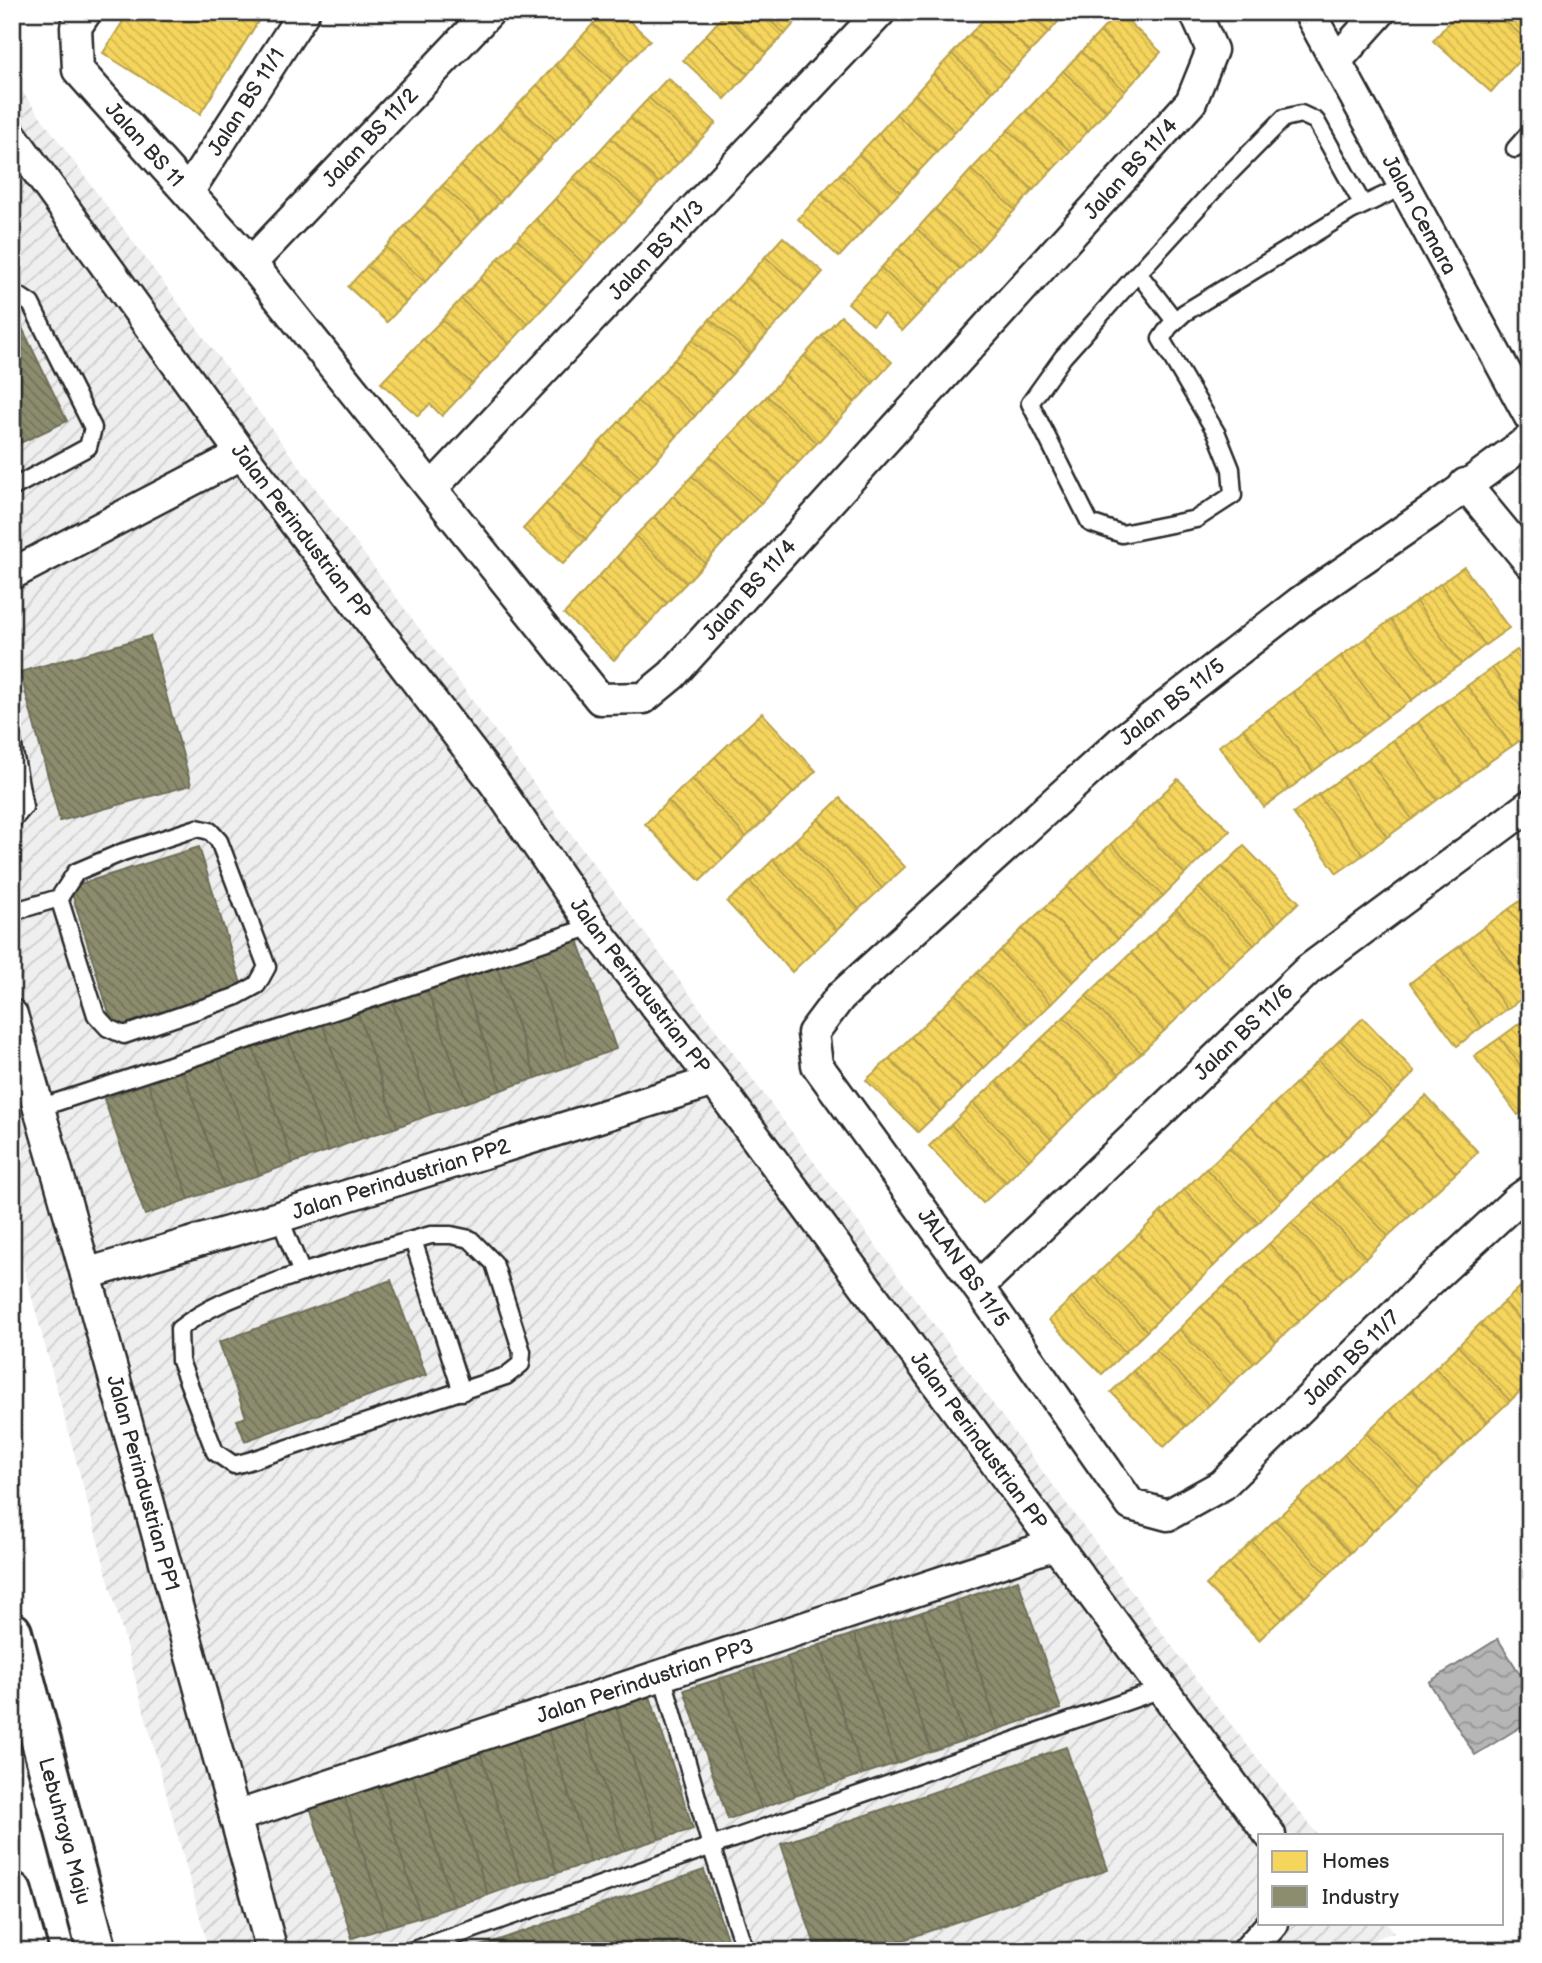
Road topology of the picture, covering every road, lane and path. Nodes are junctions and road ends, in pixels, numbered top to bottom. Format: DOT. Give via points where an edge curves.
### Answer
graph roads {
  1 [pos="86,12"];
  2 [pos="304,12"];
  3 [pos="489,12"];
  4 [pos="880,12"];
  5 [pos="1195,12"];
  6 [pos="1309,12"];
  7 [pos="1380,12"];
  8 [pos="1336,61"];
  9 [pos="1530,132"];
  10 [pos="12,136"];
  11 [pos="1515,149"];
  12 [pos="1404,186"];
  13 [pos="188,192"];
  14 [pos="1363,205"];
  15 [pos="251,263"];
  16 [pos="1138,273"];
  17 [pos="12,295"];
  18 [pos="1175,321"];
  19 [pos="1530,417"];
  20 [pos="1530,439"];
  21 [pos="242,454"];
  22 [pos="1465,484"];
  23 [pos="12,488"];
  24 [pos="432,488"];
  25 [pos="1530,562"];
  26 [pos="12,574"];
  27 [pos="12,741"];
  28 [pos="1530,805"];
  29 [pos="12,821"];
  30 [pos="60,898"];
  31 [pos="12,912"];
  32 [pos="593,926"];
  33 [pos="840,997"];
  34 [pos="12,1015"];
  35 [pos="715,1081"];
  36 [pos="39,1108"];
  37 [pos="1530,1191"];
  38 [pos="279,1217"];
  39 [pos="414,1240"];
  40 [pos="302,1273"];
  41 [pos="86,1274"];
  42 [pos="978,1287"];
  43 [pos="462,1392"];
  44 [pos="1168,1515"];
  45 [pos="1056,1544"];
  46 [pos="12,1632"];
  47 [pos="662,1675"];
  48 [pos="1162,1689"];
  49 [pos="235,1817"];
  50 [pos="1269,1834"];
  51 [pos="711,1846"];
  52 [pos="12,1892"];
  53 [pos="1272,1924"];
  54 [pos="28,1951"];
  55 [pos="97,1951"];
  56 [pos="272,1951"];
  57 [pos="411,1951"];
  58 [pos="745,1951"];
  59 [pos="1248,1951"];
  1 -- 13 [label="street, Jalan BS 11" via="76,27 78,70"];
  2 -- 13 [label="street, Jalan BS 11/1"];
  3 -- 15 [label="street, Jalan BS 11/2"];
  4 -- 24 [label="street, Jalan BS 11/3"];
  5 -- 24 [label="street, Jalan BS 11/4" via="1212,50 1191,102 672,675 644,698 600,699"];
  6 -- 8 [label="street, Jalan Cemara"];
  7 -- 8 [label="street"];
  8 -- 12 [label="street, Jalan Cemara"];
  9 -- 11 [label="lane"];
  10 -- 21 [label="street, Jalan Perindustrian PP"];
  12 -- 14 [label="lane"];
  12 -- 19 [label="street, Jalan Cemara"];
  13 -- 15 [label="street, Jalan BS 11"];
  14 -- 16 [label="lane" via="1316,121 1301,114 1284,118"];
  14 -- 18 [label="lane"];
  15 -- 24 [label="street, Jalan BS 11/4"];
  16 -- 18 [label="lane"];
  16 -- 18 [label="lane" via="1063,357 1030,403 1090,523 1122,534 1196,519 1233,495 1231,469 1217,434 1161,339"];
  17 -- 23 [label="lane" via="31,304 93,428 89,447"];
  20 -- 22 [label="street, Jalan BS 11/5"];
  21 -- 26 [label="street"];
  21 -- 32 [label="street, Jalan Perindustrian PP" via="494,782"];
  22 -- 25 [label="street"];
  22 -- 33 [label="street, Jalan BS 11/5" via="1300,602 1124,739"];
  27 -- 29 [label="lane" via="24,807"];
  28 -- 42 [label="street, Jalan BS 11/6" via="1308,970"];
  30 -- 30 [label="lane" via="76,872 197,828 210,831 219,841 267,967 257,985 235,998 124,1035 108,1028 96,1015"];
  30 -- 31 [label="lane"];
  32 -- 35 [label="street, Jalan Perindustrian PP"];
  32 -- 36 [label="lane"];
  33 -- 42 [label="street, JALAN BS 11/5" via="813,1033 817,1065"];
  34 -- 36 [label="street, Jalan Perindustrian PP1"];
  35 -- 38 [label="street, Jalan Perindustrian PP2"];
  35 -- 45 [label="street, Jalan Perindustrian PP"];
  36 -- 41 [label="street, Jalan Perindustrian PP1"];
  37 -- 44 [label="street, Jalan BS 11/7" via="1420,1290 1222,1485"];
  38 -- 40 [label="lane"];
  38 -- 41 [label="street, Jalan Perindustrian PP2"];
  39 -- 40 [label="lane"];
  39 -- 43 [label="lane"];
  39 -- 43 [label="lane" via="431,1235 470,1239 494,1263 512,1317 522,1364 506,1376"];
  40 -- 43 [label="lane" via="222,1301 179,1329 180,1362 215,1452 234,1465"];
  41 -- 49 [label="street, Jalan Perindustrian PP1"];
  42 -- 44 [label="street, JALAN BS 11/5" via="1131,1504"];
  45 -- 47 [label="street, Jalan Perindustrian PP3"];
  45 -- 48 [label="street, Jalan Perindustrian PP"];
  46 -- 55 [label="highway, Lebuhraya Maju"];
  47 -- 49 [label="street, Jalan Perindustrian PP3"];
  47 -- 51 [label="lane"];
  48 -- 50 [label="street, Jalan Perindustrian PP"];
  48 -- 51 [label="lane"];
  49 -- 56 [label="street, Jalan Perindustrian PP1"];
  51 -- 57 [label="lane"];
  51 -- 58 [label="lane"];
  52 -- 54 [label="highway"];
  53 -- 59 [label="street"];
}
